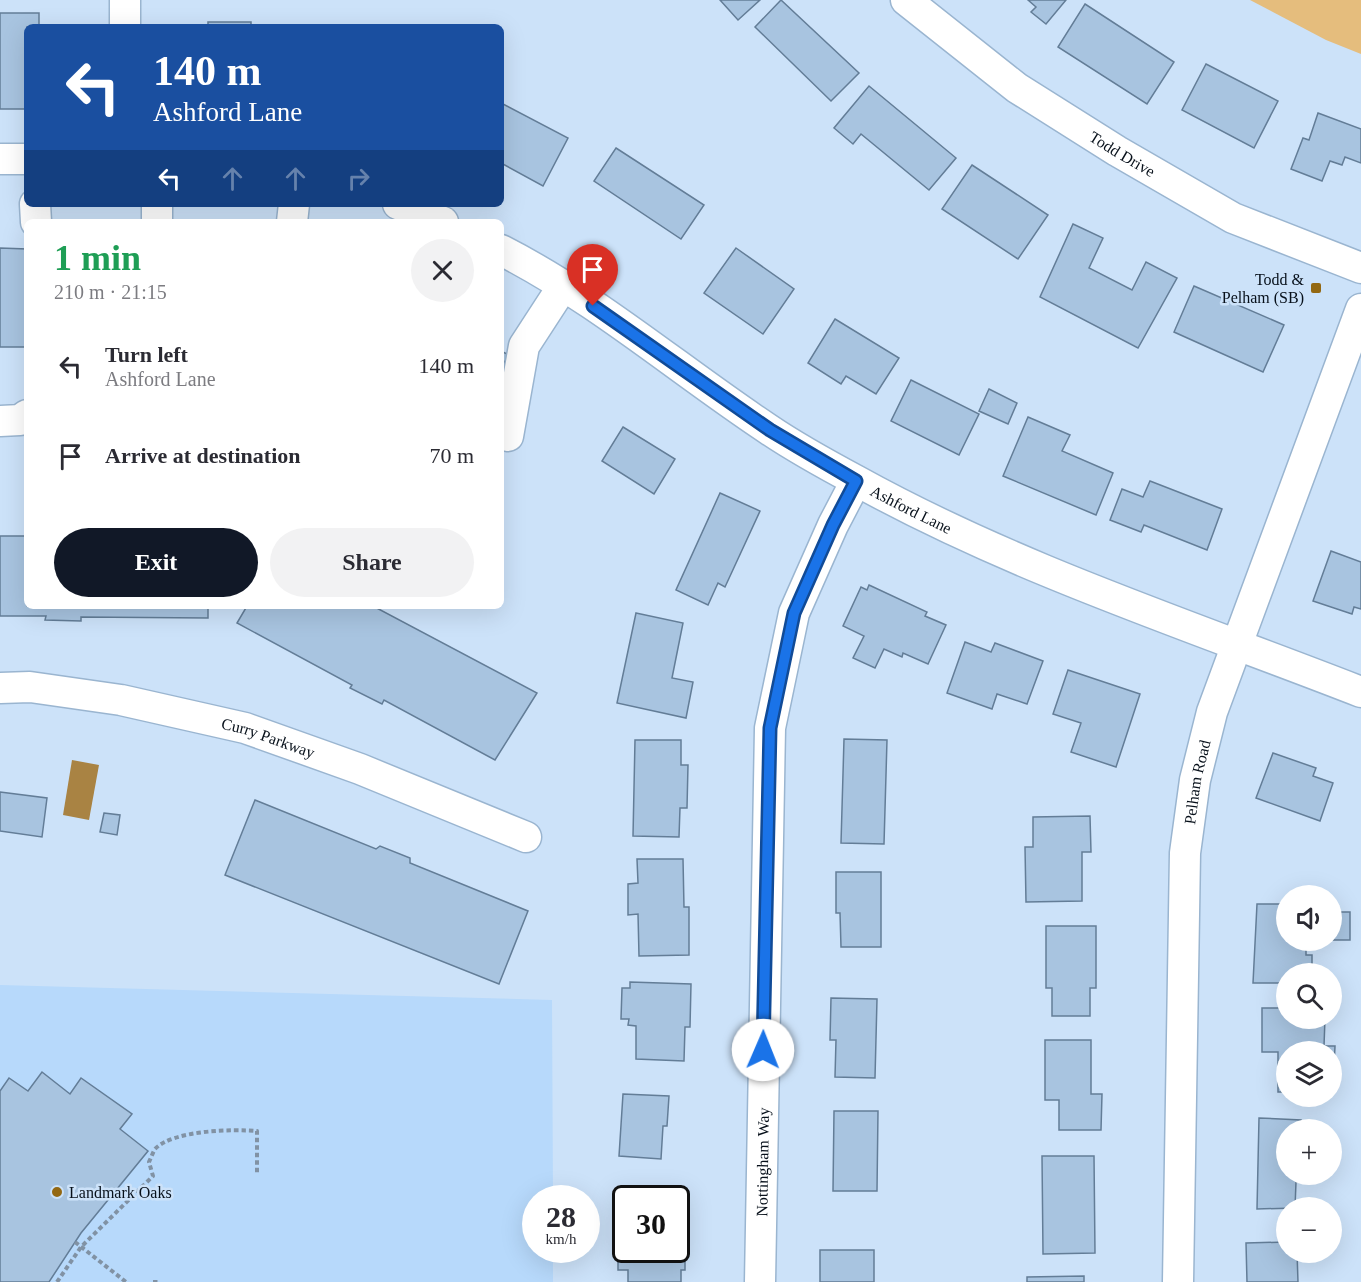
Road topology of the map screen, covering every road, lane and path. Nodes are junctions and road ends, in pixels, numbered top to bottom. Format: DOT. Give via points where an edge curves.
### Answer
graph roads {
  1 [pos="125,0"];
  2 [pos="906,0"];
  3 [pos="124,24"];
  4 [pos="0,159"];
  5 [pos="24,159"];
  6 [pos="405,207"];
  7 [pos="435,219"];
  8 [pos="504,252"];
  9 [pos="1361,268"];
  10 [pos="563,286"];
  11 [pos="1361,309"];
  12 [pos="24,417"];
  13 [pos="0,421"];
  14 [pos="508,436"];
  15 [pos="856,481"];
  16 [pos="1238,644"];
  17 [pos="0,688"];
  18 [pos="1361,692"];
  19 [pos="526,837"];
  20 [pos="257,1173"];
  21 [pos="75,1242"];
  22 [pos="81,1247"];
  23 [pos="57,1282"];
  24 [pos="126,1282"];
  25 [pos="153,1282"];
  26 [pos="160,1282"];
  27 [pos="760,1282"];
  28 [pos="1178,1282"];
  1 -- 3 [label="street"];
  2 -- 9 [label="street, Todd Drive" via="1017,88 1117,151 1233,218"];
  4 -- 5 [label="street"];
  6 -- 7 [label="street"];
  8 -- 10 [label="street, Ashford Lane"];
  10 -- 14 [label="street" via="524,346"];
  10 -- 15 [label="street, Ashford Lane" via="770,430"];
  11 -- 16 [label="street, Pelham Road"];
  12 -- 13 [label="street"];
  15 -- 16 [label="street, Ashford Lane" via="941,526"];
  15 -- 27 [label="street, Nottingham Way" via="794,613 770,728"];
  16 -- 18 [label="street, Ashford Lane"];
  16 -- 28 [label="street, Pelham Road" via="1206,734 1185,853"];
  17 -- 19 [label="street, Curry Parkway" via="30,687 121,700 245,728 360,769"];
  20 -- 22 [label="path" via="257,1131 232,1129 188,1134 156,1148 149,1162 153,1176"];
  21 -- 22 [label="path"];
  22 -- 23 [label="path"];
  22 -- 24 [label="path"];
  25 -- 26 [label="path"];
}
